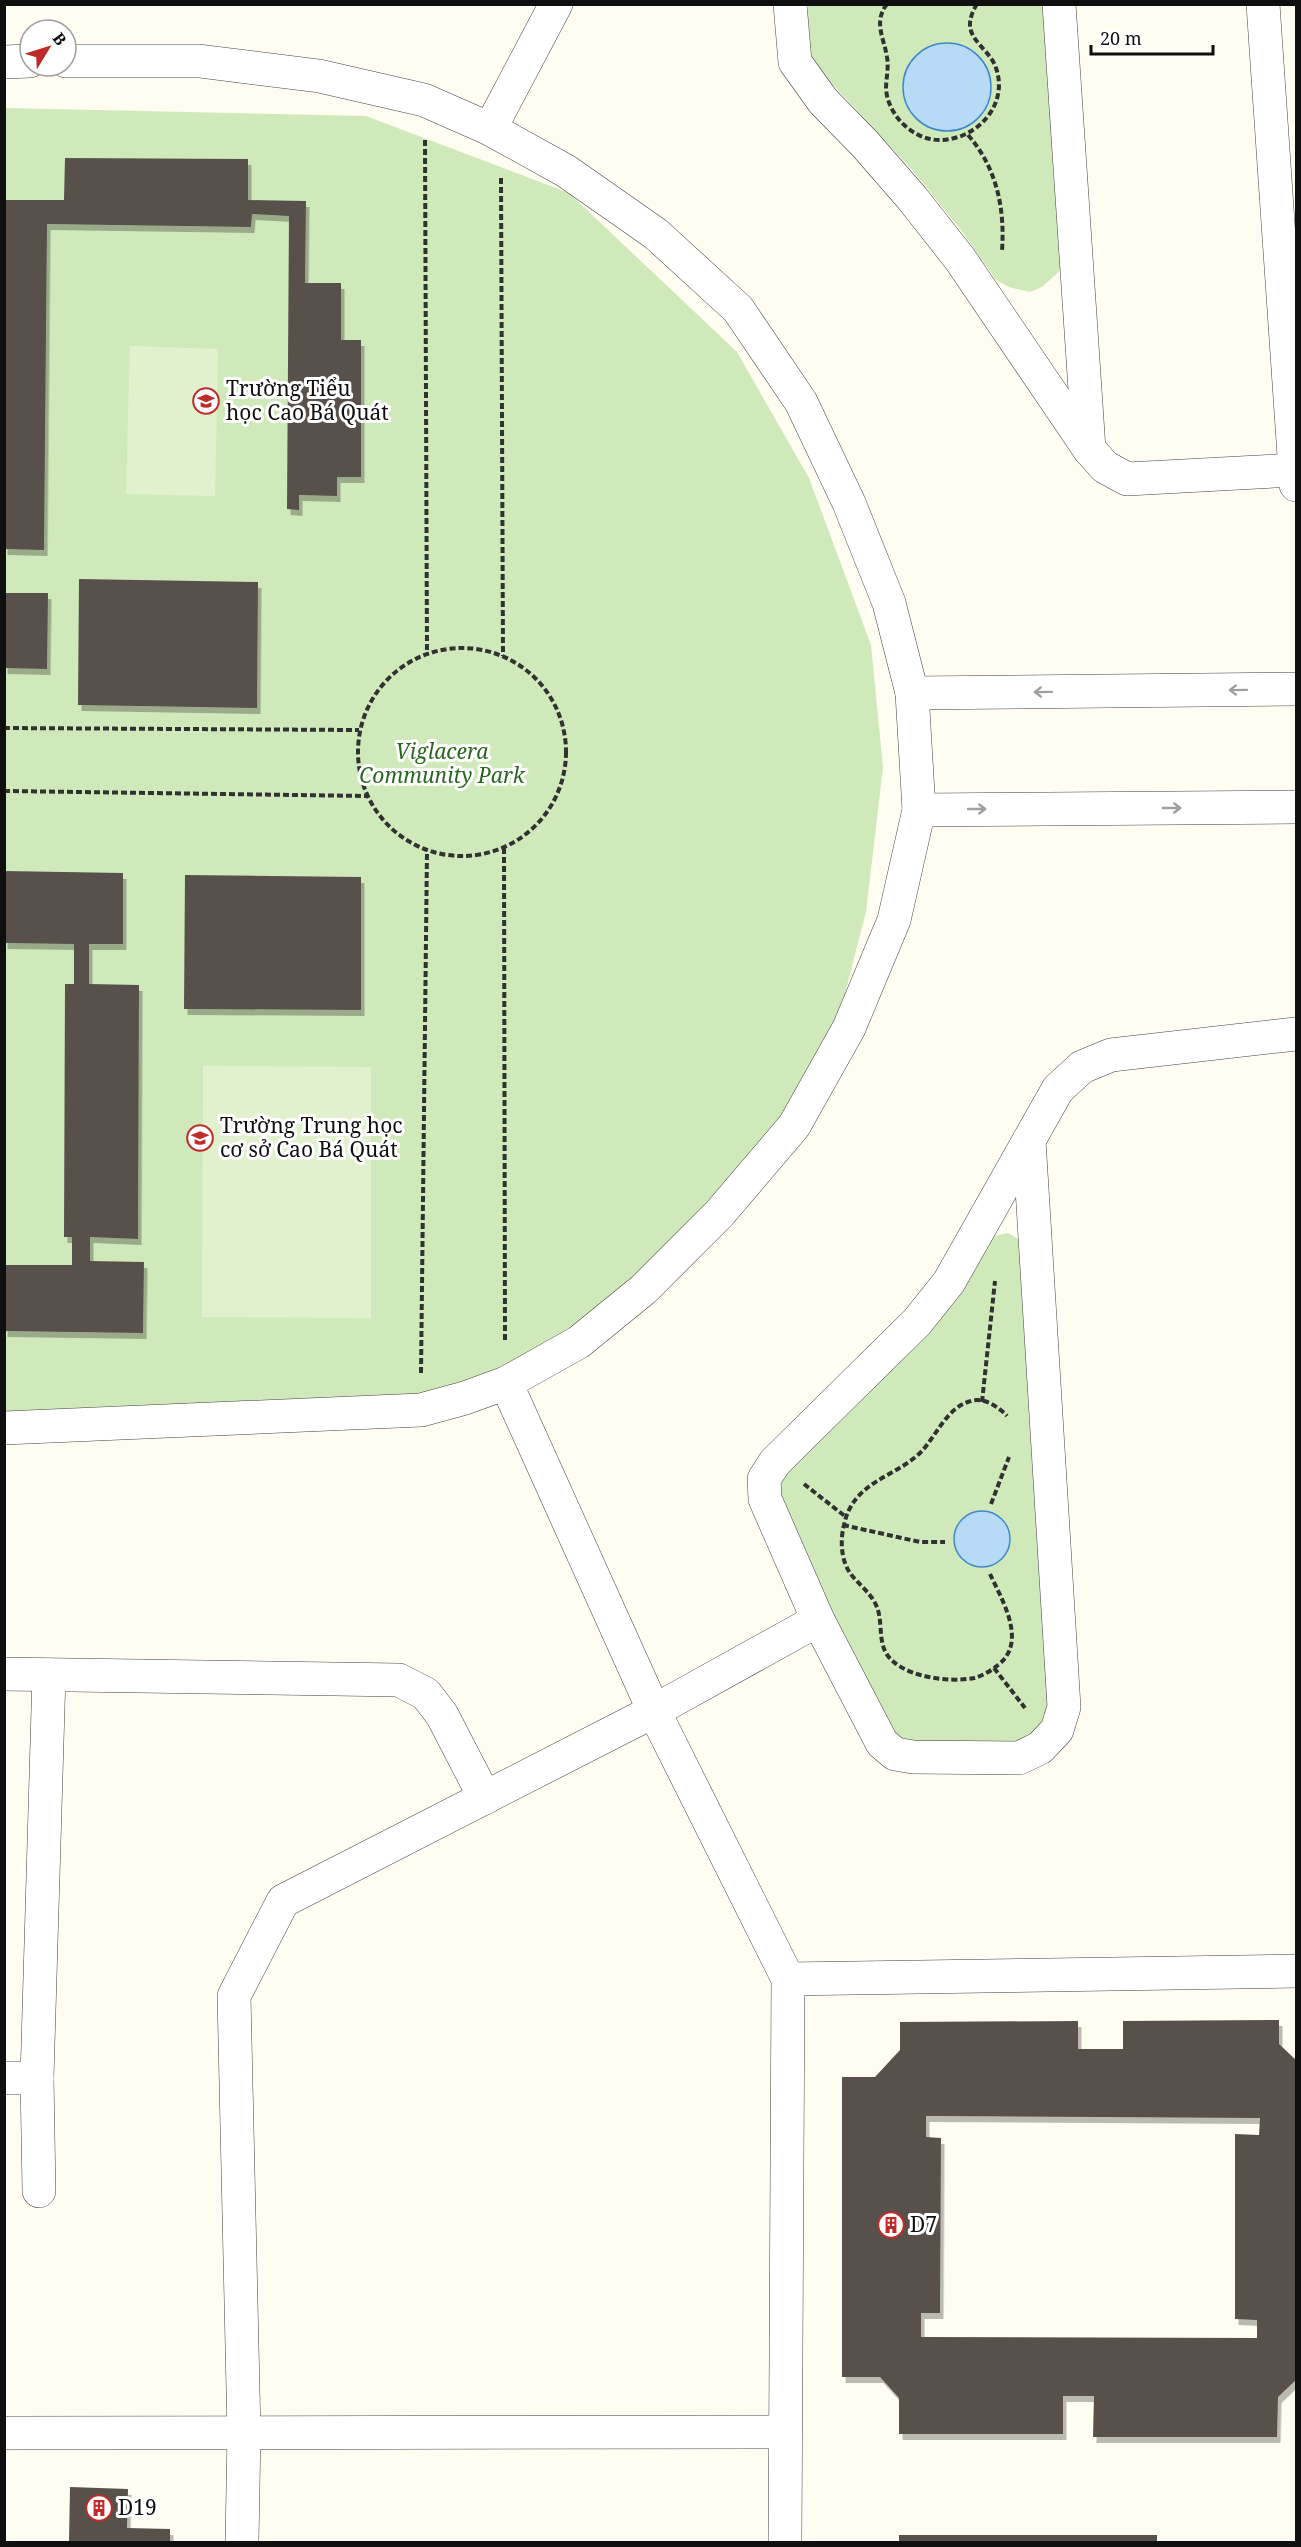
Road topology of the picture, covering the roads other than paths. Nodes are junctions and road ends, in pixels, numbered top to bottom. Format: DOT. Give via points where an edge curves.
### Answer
graph roads {
  1 [pos="556,4"];
  2 [pos="790,4"];
  3 [pos="1059,4"];
  4 [pos="1263,4"];
  5 [pos="78,61"];
  6 [pos="496,132"];
  7 [pos="1284,138"];
  8 [pos="1089,449"];
  9 [pos="1296,477"];
  10 [pos="1296,689"];
  11 [pos="912,693"];
  12 [pos="1296,807"];
  13 [pos="918,810"];
  14 [pos="1296,1034"];
  15 [pos="1029,1140"];
  16 [pos="506,1383"];
  17 [pos="4,1428"];
  18 [pos="818,1620"];
  19 [pos="4,1674"];
  20 [pos="49,1675"];
  21 [pos="654,1711"];
  22 [pos="485,1798"];
  23 [pos="1296,1971"];
  24 [pos="788,1979"];
  25 [pos="4,2078"];
  26 [pos="37,2078"];
  27 [pos="39,2191"];
  28 [pos="785,2432"];
  29 [pos="4,2433"];
  30 [pos="244,2433"];
  31 [pos="242,2542"];
  32 [pos="785,2542"];
  1 -- 6 [label="street"];
  2 -- 8 [label="street" via="795,62 823,101 912,198 960,259"];
  3 -- 8 [label="street"];
  4 -- 7 [label="street"];
  5 -- 6 [label="street" via="199,61 320,76 424,100"];
  6 -- 11 [label="street" via="566,171 656,234 738,309 801,402 849,503 889,603"];
  7 -- 9 [label="street"];
  8 -- 9 [label="street" via="1105,467 1127,479"];
  10 -- 11 [label="street, one-way"];
  11 -- 13 [label="street"];
  13 -- 12 [label="street, one-way"];
  13 -- 16 [label="street" via="894,920 849,1028 794,1126 719,1214 644,1289 579,1342"];
  14 -- 15 [label="street" via="1111,1055 1082,1067 1058,1089"];
  15 -- 18 [label="street" via="950,1282 917,1322 775,1462 764,1479 765,1498"];
  15 -- 18 [label="street" via="1064,1707 1057,1730 1040,1748 1019,1758 895,1754 882,1743"];
  16 -- 17 [label="street" via="421,1410"];
  16 -- 21 [label="street"];
  18 -- 21 [label="street"];
  19 -- 20 [label="street"];
  20 -- 22 [label="street" via="399,1680 426,1694 442,1715"];
  20 -- 26 [label="street"];
  21 -- 22 [label="street"];
  21 -- 24 [label="street"];
  22 -- 30 [label="street" via="284,1901 234,1996"];
  23 -- 24 [label="street"];
  24 -- 28 [label="street"];
  25 -- 26 [label="street"];
  26 -- 27 [label="street"];
  28 -- 30 [label="street"];
  28 -- 32 [label="street"];
  29 -- 30 [label="street"];
  30 -- 31 [label="street"];
}
